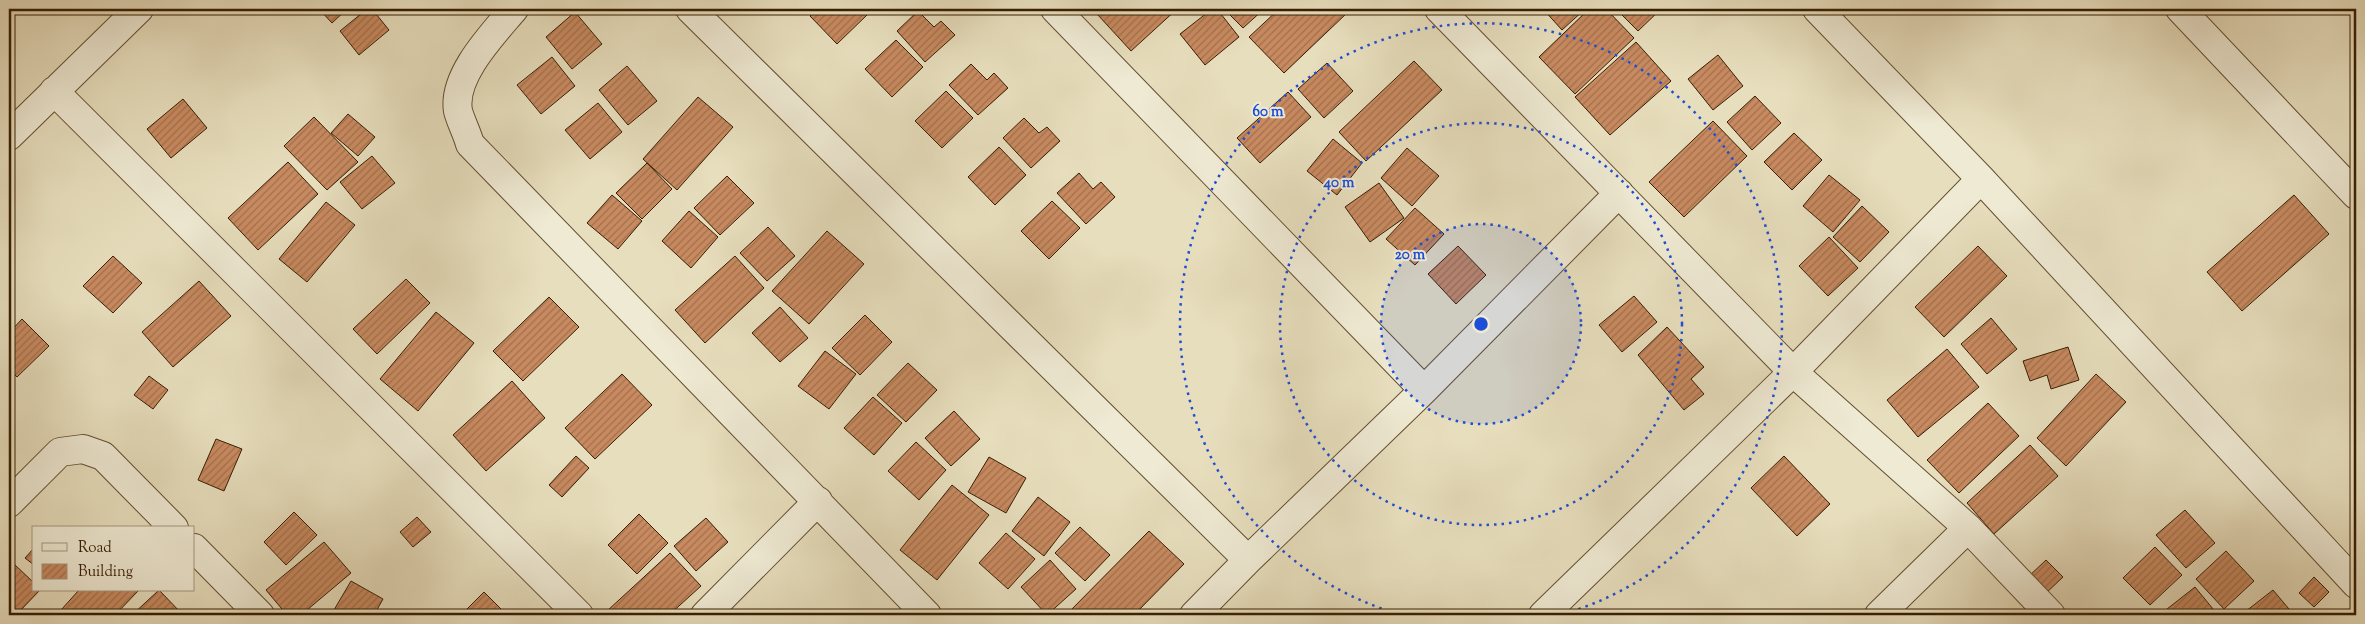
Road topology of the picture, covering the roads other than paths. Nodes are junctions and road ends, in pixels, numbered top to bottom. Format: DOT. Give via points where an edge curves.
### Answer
graph roads {
  1 [pos="139,9"];
  2 [pos="514,9"];
  3 [pos="690,9"];
  4 [pos="1054,9"];
  5 [pos="1439,9"];
  6 [pos="1817,9"];
  7 [pos="2180,9"];
  8 [pos="54,90"];
  9 [pos="9,136"];
  10 [pos="1981,179"];
  11 [pos="1619,193"];
  12 [pos="2356,195"];
  13 [pos="1793,372"];
  14 [pos="1424,390"];
  15 [pos="818,501"];
  16 [pos="9,503"];
  17 [pos="172,526"];
  18 [pos="1968,528"];
  19 [pos="195,549"];
  20 [pos="1248,560"];
  21 [pos="2356,584"];
  22 [pos="260,615"];
  23 [pos="579,615"];
  24 [pos="705,615"];
  25 [pos="927,615"];
  26 [pos="1194,615"];
  27 [pos="1543,615"];
  28 [pos="1879,615"];
  29 [pos="2051,615"];
  1 -- 8 [label="street"];
  2 -- 15 [label="street" via="469,65 462,84 458,110 470,144"];
  3 -- 20 [label="street"];
  4 -- 14 [label="street"];
  5 -- 11 [label="street"];
  6 -- 10 [label="street"];
  7 -- 12 [label="street"];
  8 -- 9 [label="street"];
  8 -- 23 [label="street"];
  10 -- 13 [label="street"];
  10 -- 21 [label="street"];
  11 -- 13 [label="street"];
  11 -- 14 [label="street"];
  13 -- 18 [label="street"];
  13 -- 27 [label="street"];
  14 -- 20 [label="street"];
  15 -- 24 [label="street"];
  15 -- 25 [label="street"];
  16 -- 17 [label="street" via="60,452 83,449 103,456"];
  18 -- 28 [label="street"];
  18 -- 29 [label="street"];
  19 -- 22 [label="street"];
  20 -- 26 [label="street"];
}
